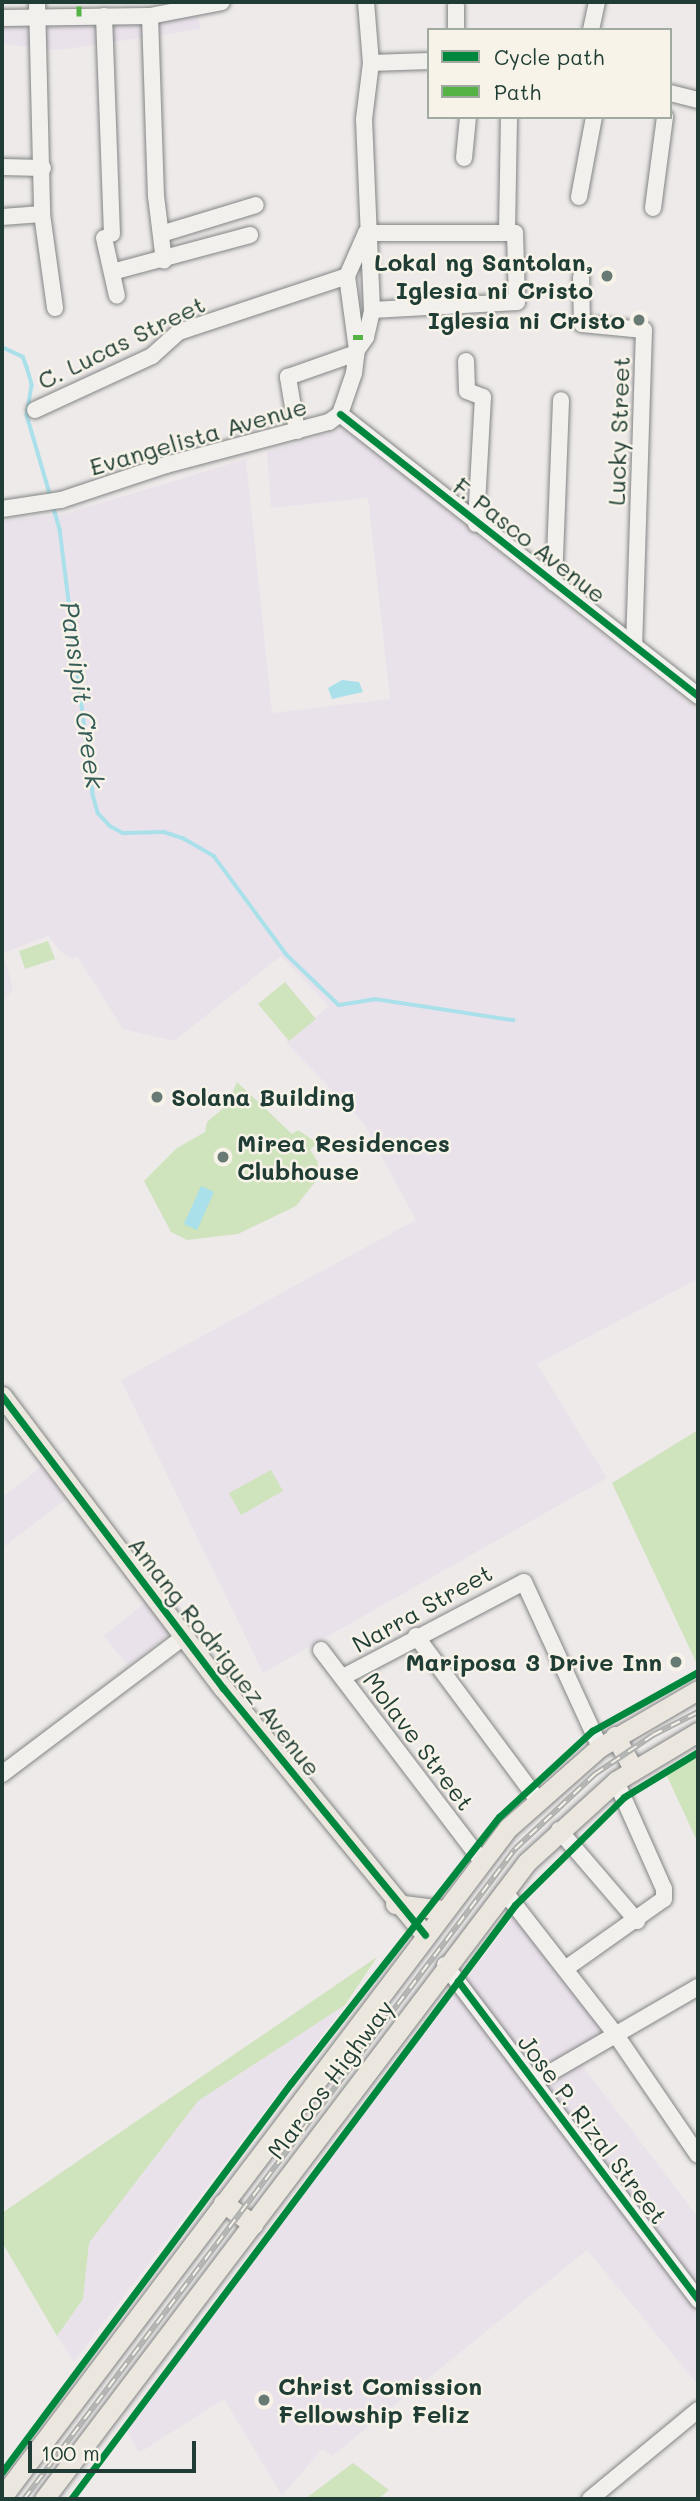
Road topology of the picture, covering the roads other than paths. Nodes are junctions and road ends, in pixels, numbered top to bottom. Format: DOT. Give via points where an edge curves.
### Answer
graph roads {
  1 [pos="7,2"];
  2 [pos="222,2"];
  3 [pos="366,2"];
  4 [pos="597,2"];
  5 [pos="456,6"];
  6 [pos="37,9"];
  7 [pos="140,11"];
  8 [pos="104,16"];
  9 [pos="4,18"];
  10 [pos="456,28"];
  11 [pos="591,28"];
  12 [pos="427,61"];
  13 [pos="372,63"];
  14 [pos="672,94"];
  15 [pos="698,100"];
  16 [pos="468,119"];
  17 [pos="509,119"];
  18 [pos="594,119"];
  19 [pos="665,119"];
  20 [pos="464,158"];
  21 [pos="2,167"];
  22 [pos="43,168"];
  23 [pos="579,197"];
  24 [pos="257,205"];
  25 [pos="653,208"];
  26 [pos="42,214"];
  27 [pos="2,217"];
  28 [pos="507,232"];
  29 [pos="366,233"];
  30 [pos="161,234"];
  31 [pos="250,235"];
  32 [pos="164,261"];
  33 [pos="112,272"];
  34 [pos="347,276"];
  35 [pos="581,277"];
  36 [pos="117,296"];
  37 [pos="55,308"];
  38 [pos="372,310"];
  39 [pos="358,344"];
  40 [pos="466,361"];
  41 [pos="561,400"];
  42 [pos="35,410"];
  43 [pos="340,414"];
  44 [pos="297,431"];
  45 [pos="2,509"];
  46 [pos="476,524"];
  47 [pos="554,583"];
  48 [pos="634,645"];
  49 [pos="698,696"];
  50 [pos="2,1396"];
  51 [pos="183,1632"];
  52 [pos="416,1636"];
  53 [pos="321,1650"];
  54 [pos="343,1677"];
  55 [pos="698,1690"];
  56 [pos="698,1732"];
  57 [pos="607,1742"];
  58 [pos="633,1769"];
  59 [pos="2,1774"];
  60 [pos="616,1781"];
  61 [pos="537,1799"];
  62 [pos="559,1830"];
  63 [pos="481,1860"];
  64 [pos="504,1891"];
  65 [pos="395,1904"];
  66 [pos="443,1910"];
  67 [pos="638,1921"];
  68 [pos="425,1935"];
  69 [pos="445,1965"];
  70 [pos="565,1969"];
  71 [pos="696,1992"];
  72 [pos="616,2035"];
  73 [pos="534,2082"];
  74 [pos="698,2155"];
  75 [pos="223,2203"];
  76 [pos="253,2224"];
  77 [pos="698,2300"];
  78 [pos="698,2410"];
  79 [pos="2,2497"];
  80 [pos="44,2499"];
  81 [pos="590,2499"];
  1 -- 9 [label="street"];
  2 -- 7 [label="street"];
  3 -- 13 [label="street, Evangelista Avenue"];
  4 -- 11 [label="street"];
  5 -- 10 [label="street"];
  6 -- 8 [label="street"];
  6 -- 9 [label="street"];
  6 -- 22 [label="street"];
  7 -- 8 [label="street"];
  7 -- 30 [label="street"];
  8 -- 33 [label="street"];
  12 -- 13 [label="street"];
  13 -- 29 [label="street, Evangelista Avenue" via="364,110 370,201"];
  14 -- 15 [label="street"];
  16 -- 20 [label="street"];
  17 -- 28 [label="street"];
  18 -- 23 [label="street"];
  19 -- 25 [label="street"];
  21 -- 22 [label="street"];
  22 -- 26 [label="street"];
  24 -- 30 [label="street"];
  26 -- 27 [label="street"];
  26 -- 37 [label="street"];
  28 -- 29 [label="street"];
  28 -- 38 [label="street" via="515,233 517,302"];
  29 -- 34 [label="street, Evangelista Avenue"];
  29 -- 38 [label="street, Evangelista Avenue"];
  30 -- 32 [label="street"];
  31 -- 32 [label="street"];
  32 -- 33 [label="street"];
  33 -- 36 [label="street"];
  34 -- 39 [label="street, Evangelista Avenue"];
  34 -- 42 [label="street, C. Lucas Street" via="179,332 152,356"];
  35 -- 48 [label="street, Lucky Street" via="582,324 644,330"];
  38 -- 39 [label="street, Evangelista Avenue"];
  39 -- 43 [label="street, Evangelista Avenue"];
  39 -- 44 [label="street" via="288,377"];
  40 -- 46 [label="street" via="467,391 483,397"];
  41 -- 47 [label="street"];
  43 -- 44 [label="street, Evangelista Avenue"];
  43 -- 46 [label="street, F. Pasco Avenue"];
  44 -- 45 [label="street, Evangelista Avenue" via="53,501"];
  46 -- 47 [label="street, F. Pasco Avenue"];
  47 -- 48 [label="street, F. Pasco Avenue"];
  48 -- 49 [label="street, F. Pasco Avenue"];
  50 -- 51 [label="main road, Amang Rodriguez Avenue"];
  51 -- 59 [label="street" via="139,1662 137,1669"];
  51 -- 65 [label="main road, Amang Rodriguez Avenue"];
  52 -- 54 [label="street, Narra Street"];
  52 -- 57 [label="street, Narra Street" via="524,1582"];
  52 -- 61 [label="street"];
  53 -- 54 [label="street, Molave Street"];
  54 -- 63 [label="street, Molave Street"];
  55 -- 57 [label="main road, Marcos Highway"];
  56 -- 58 [label="main road, Marcos Highway"];
  57 -- 58 [label="main road"];
  57 -- 61 [label="main road, Marcos Highway"];
  58 -- 60 [label="main road, Marcos Highway"];
  60 -- 62 [label="main road, Marcos Highway"];
  60 -- 67 [label="street" via="664,1889 664,1899"];
  61 -- 63 [label="main road, Marcos Highway"];
  62 -- 64 [label="main road, Marcos Highway"];
  62 -- 67 [label="street"];
  63 -- 66 [label="main road, Marcos Highway"];
  64 -- 69 [label="main road, Marcos Highway"];
  64 -- 70 [label="street"];
  65 -- 66 [label="main road"];
  65 -- 68 [label="main road, Amang Rodriguez Avenue"];
  66 -- 68 [label="main road, Marcos Highway"];
  67 -- 70 [label="street"];
  68 -- 75 [label="main road, Marcos Highway"];
  69 -- 73 [label="street, Jose P. Rizal Street"];
  69 -- 76 [label="main road, Marcos Highway"];
  70 -- 72 [label="street"];
  71 -- 72 [label="street"];
  72 -- 73 [label="street"];
  72 -- 74 [label="street"];
  73 -- 77 [label="street, Jose P. Rizal Street"];
  75 -- 76 [label="main road"];
  75 -- 79 [label="main road, Marcos Highway"];
  76 -- 80 [label="main road, Marcos Highway"];
  78 -- 81 [label="street"];
}
